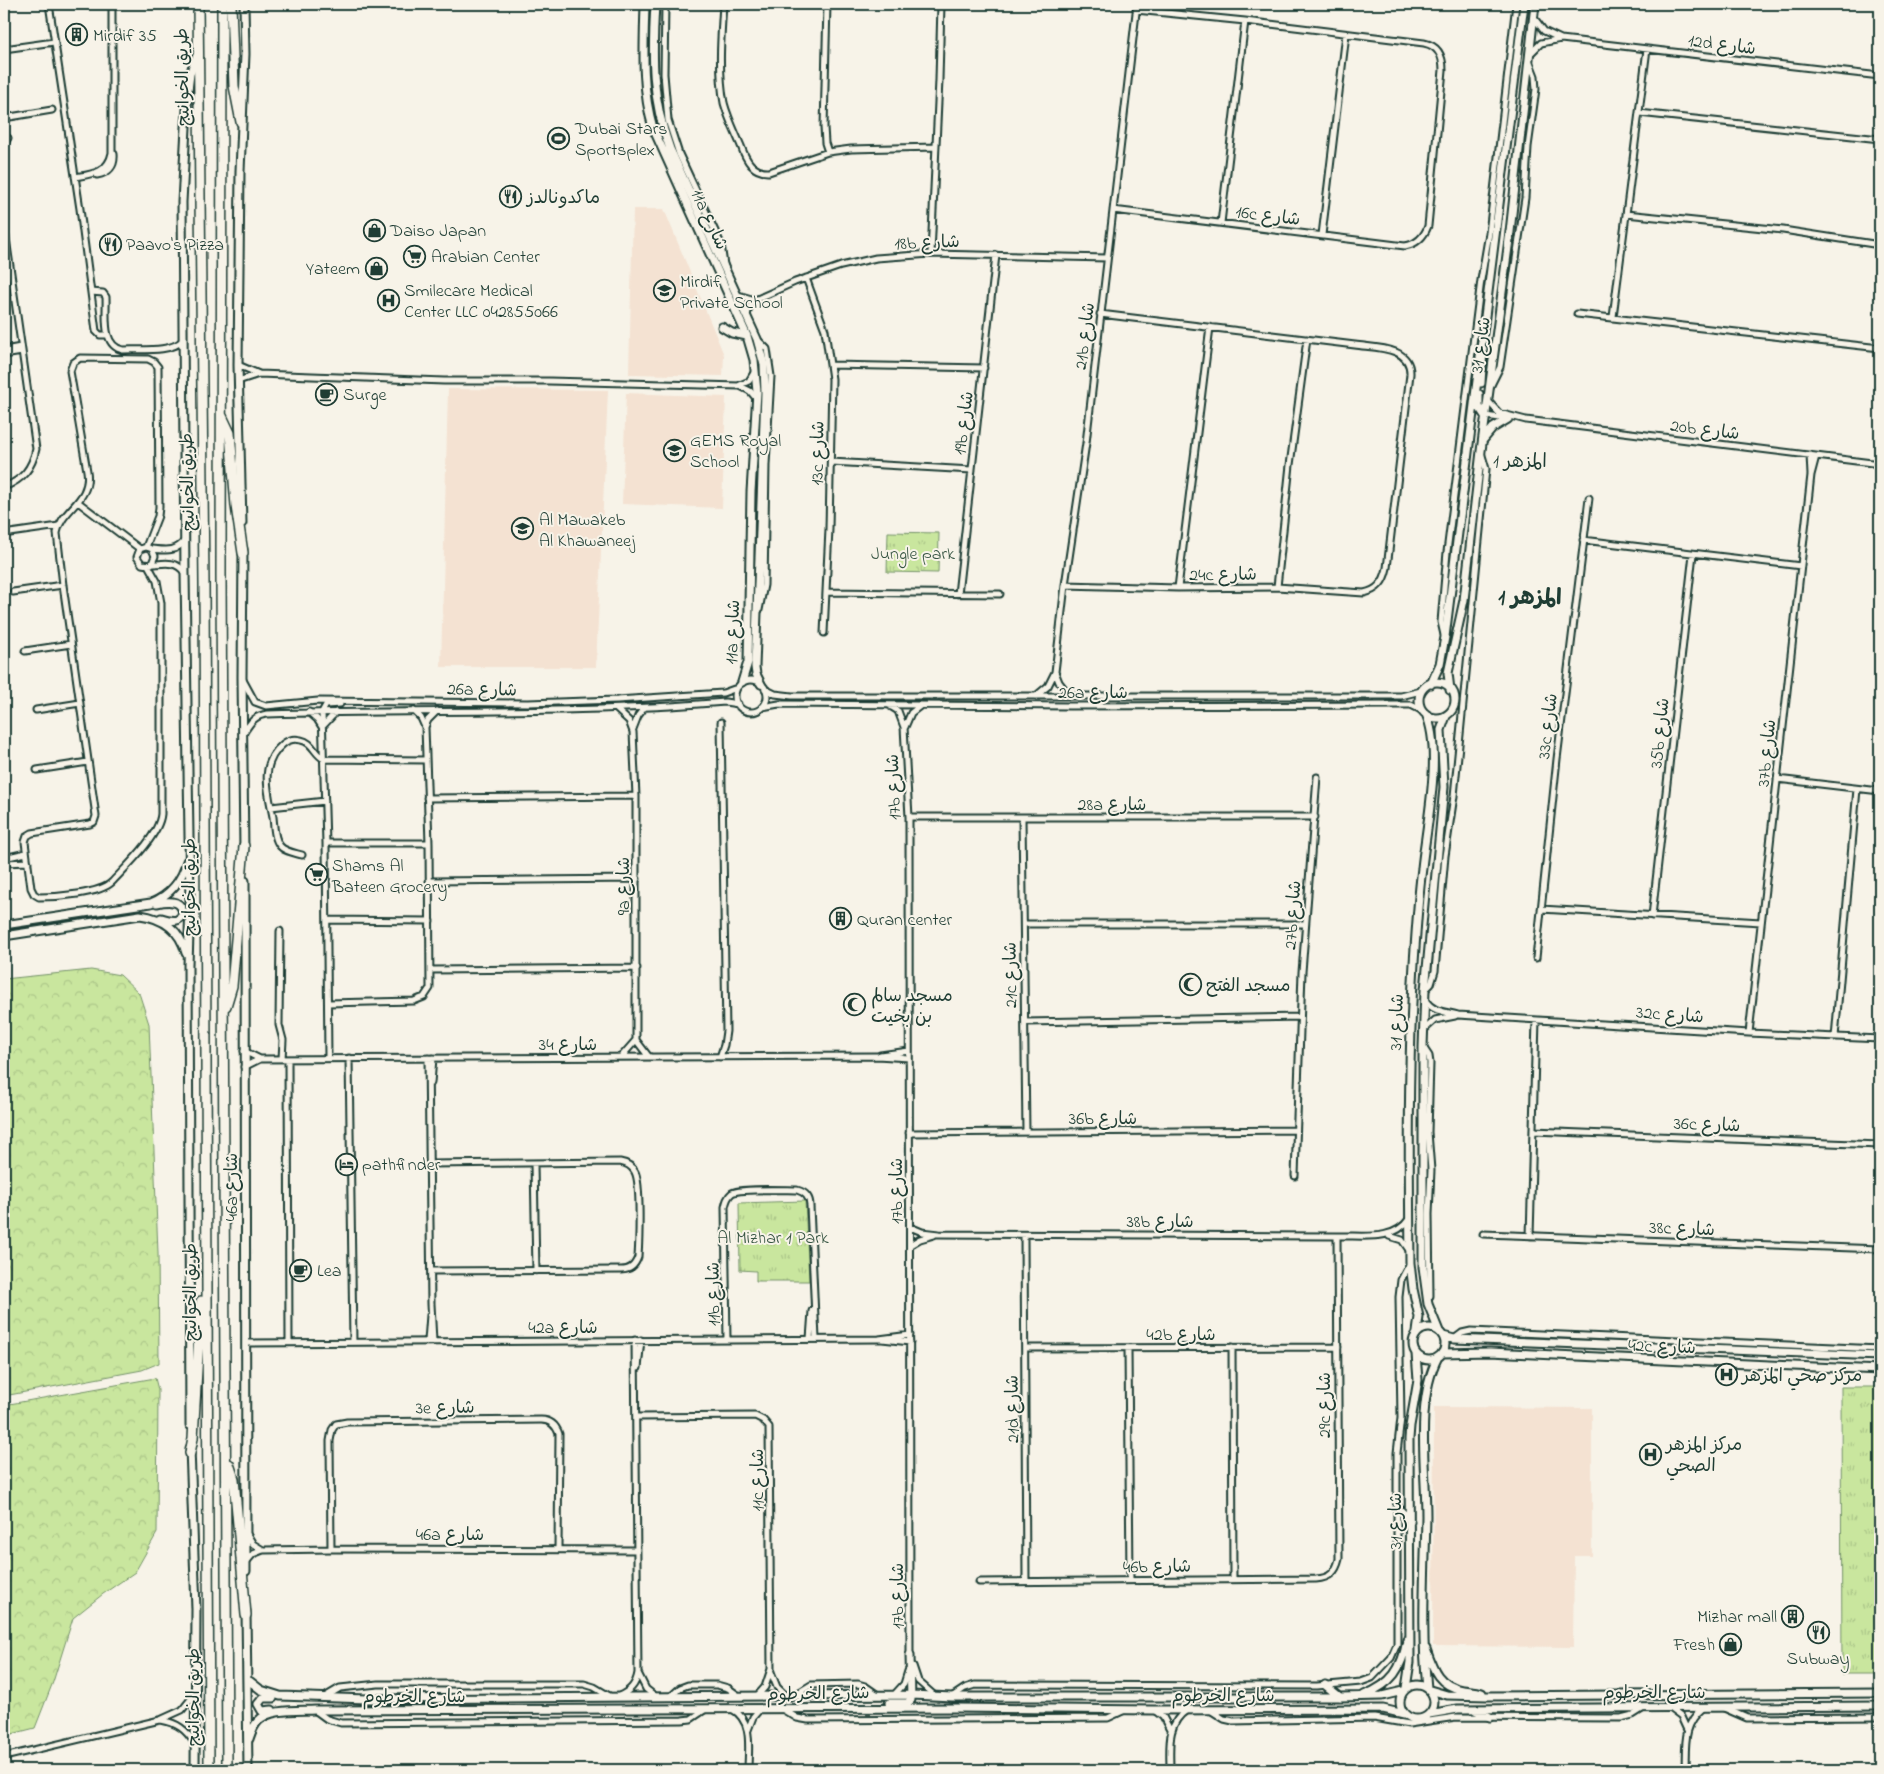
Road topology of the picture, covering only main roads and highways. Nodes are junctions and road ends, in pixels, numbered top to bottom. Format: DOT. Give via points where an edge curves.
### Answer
graph roads {
  1 [pos="198,4"];
  2 [pos="222,4"];
  3 [pos="231,4"];
  4 [pos="241,122"];
  5 [pos="221,414"];
  6 [pos="243,553"];
  7 [pos="244,846"];
  8 [pos="224,1013"];
  9 [pos="206,1246"];
  10 [pos="190,1453"];
  11 [pos="227,1460"];
  12 [pos="246,1614"];
  13 [pos="209,1770"];
  14 [pos="227,1770"];
  1 -- 9 [label="highway, طريق الخوانيج"];
  2 -- 5 [label="highway, طريق الخوانيج"];
  3 -- 4 [label="highway" via="234,86"];
  5 -- 6 [label="highway" via="230,433"];
  5 -- 8 [label="highway, طريق الخوانيج"];
  7 -- 8 [label="highway" via="232,986"];
  8 -- 11 [label="highway, طريق الخوانيج"];
  9 -- 10 [label="highway"];
  9 -- 13 [label="highway, طريق الخوانيج"];
  11 -- 12 [label="highway" via="234,1479"];
  11 -- 14 [label="highway, طريق الخوانيج"];
}
